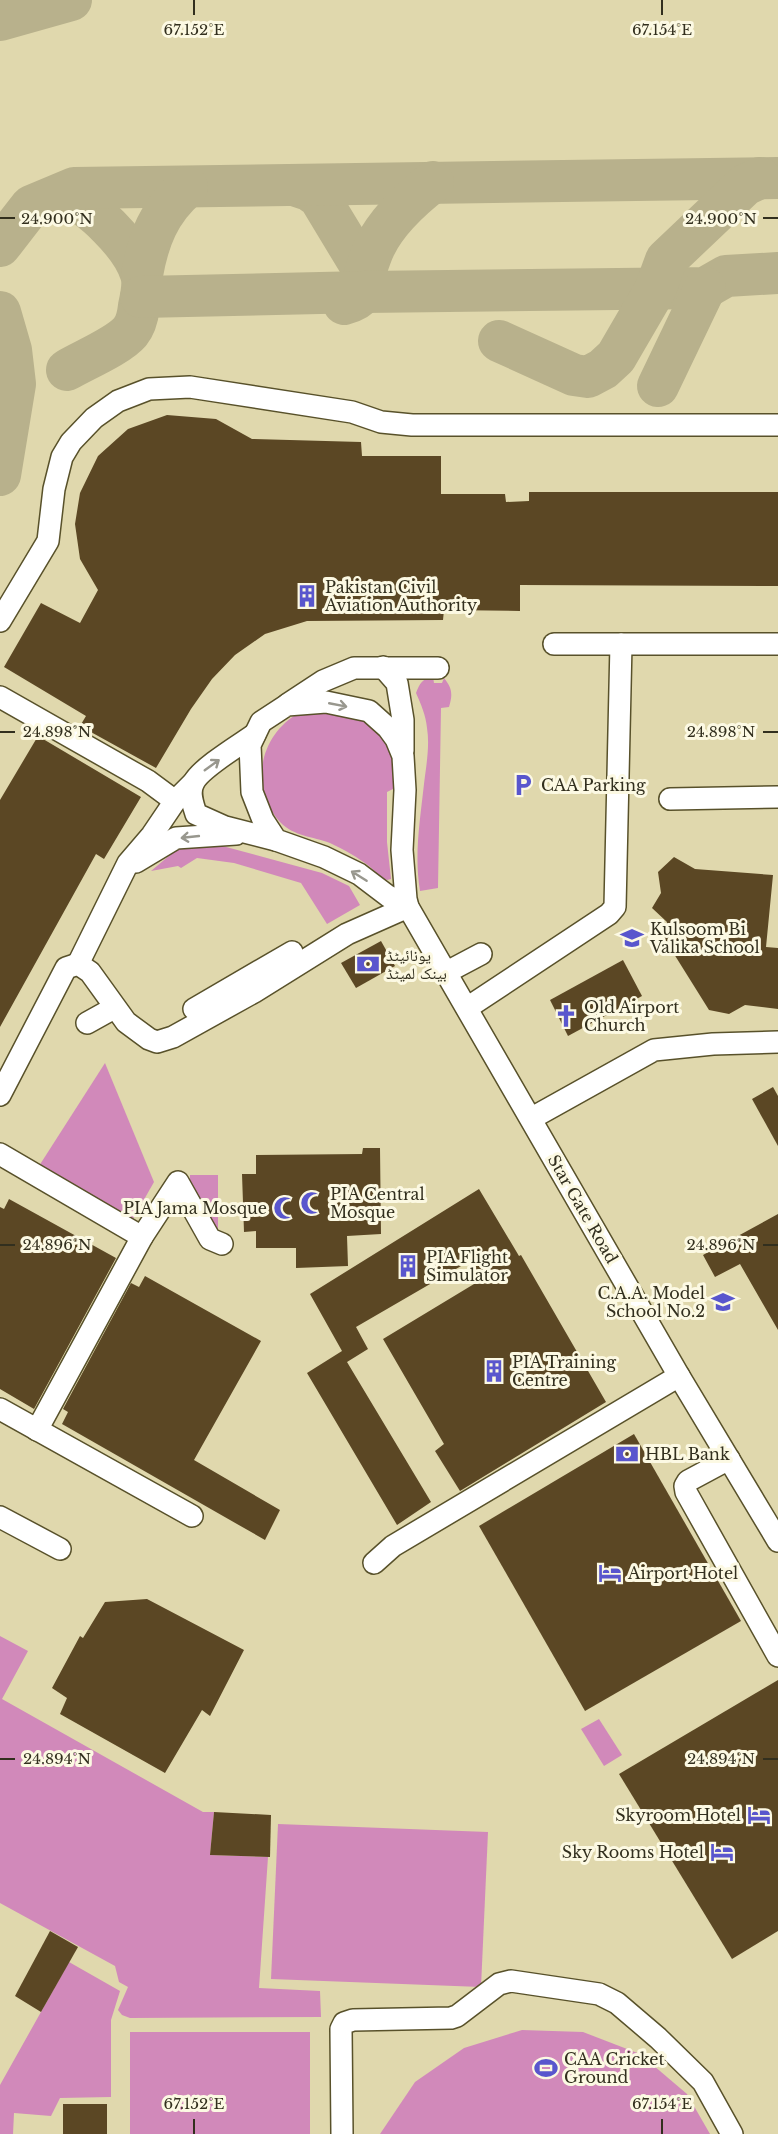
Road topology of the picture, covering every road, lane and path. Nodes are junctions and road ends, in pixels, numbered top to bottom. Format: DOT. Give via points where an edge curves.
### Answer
graph roads {
  1 [pos="778,425"];
  2 [pos="0,621"];
  3 [pos="554,644"];
  4 [pos="621,644"];
  5 [pos="778,644"];
  6 [pos="383,667"];
  7 [pos="438,668"];
  8 [pos="0,697"];
  9 [pos="287,705"];
  10 [pos="255,734"];
  11 [pos="403,756"];
  12 [pos="193,783"];
  13 [pos="778,797"];
  14 [pos="670,799"];
  15 [pos="175,801"];
  16 [pos="249,833"];
  17 [pos="276,840"];
  18 [pos="126,867"];
  19 [pos="408,907"];
  20 [pos="481,954"];
  21 [pos="78,964"];
  22 [pos="447,972"];
  23 [pos="114,1008"];
  24 [pos="467,1008"];
  25 [pos="87,1023"];
  26 [pos="778,1042"];
  27 [pos="0,1095"];
  28 [pos="532,1118"];
  29 [pos="0,1154"];
  30 [pos="142,1237"];
  31 [pos="222,1244"];
  32 [pos="679,1376"];
  33 [pos="0,1410"];
  34 [pos="38,1430"];
  35 [pos="729,1459"];
  36 [pos="192,1516"];
  37 [pos="0,1517"];
  38 [pos="778,1539"];
  39 [pos="60,1549"];
  40 [pos="374,1563"];
  41 [pos="778,1656"];
  42 [pos="342,2134"];
  43 [pos="732,2134"];
  1 -- 2 [label="street" via="412,425 190,387 149,389 118,400 94,417 71,442 62,457 54,489 48,541"];
  3 -- 4 [label="street"];
  4 -- 5 [label="street"];
  4 -- 24 [label="street" via="615,907"];
  6 -- 7 [label="street"];
  6 -- 9 [label="street" via="354,668 323,681"];
  6 -- 11 [label="street" via="397,683"];
  8 -- 15 [label="street" via="148,781"];
  9 -- 10 [label="street" via="261,722"];
  9 -- 11 [label="street, one-way" via="326,702 369,711 388,728"];
  12 -- 10 [label="street, one-way"];
  10 -- 17 [label="street" via="250,745 252,792"];
  11 -- 19 [label="street" via="402,850"];
  12 -- 15 [label="street"];
  12 -- 16 [label="street" via="191,800 196,814"];
  13 -- 14 [label="street"];
  15 -- 18 [label="street"];
  16 -- 17 [label="street"];
  16 -- 18 [label="street, one-way" via="176,838"];
  19 -- 17 [label="street, one-way" via="350,870"];
  18 -- 21 [label="street"];
  19 -- 22 [label="street, Star Gate Road"];
  19 -- 23 [label="street" via="365,911 170,1023 139,1032"];
  20 -- 22 [label="street"];
  21 -- 23 [label="street" via="90,972"];
  21 -- 27 [label="street" via="66,968"];
  22 -- 24 [label="street, Star Gate Road"];
  23 -- 25 [label="street"];
  24 -- 28 [label="street, Star Gate Road"];
  26 -- 28 [label="street" via="654,1050"];
  28 -- 32 [label="street, Star Gate Road"];
  29 -- 30 [label="street"];
  30 -- 31 [label="street" via="178,1182 210,1239"];
  30 -- 34 [label="street"];
  32 -- 35 [label="street, Star Gate Road"];
  32 -- 40 [label="street" via="399,1543"];
  33 -- 34 [label="street"];
  34 -- 36 [label="street"];
  35 -- 38 [label="street, Star Gate Road"];
  35 -- 41 [label="street" via="688,1481 686,1492"];
  37 -- 39 [label="street"];
  42 -- 43 [label="street" via="344,2023 451,2018 499,1984 512,1981 585,1991 617,2003 704,2082"];
}
